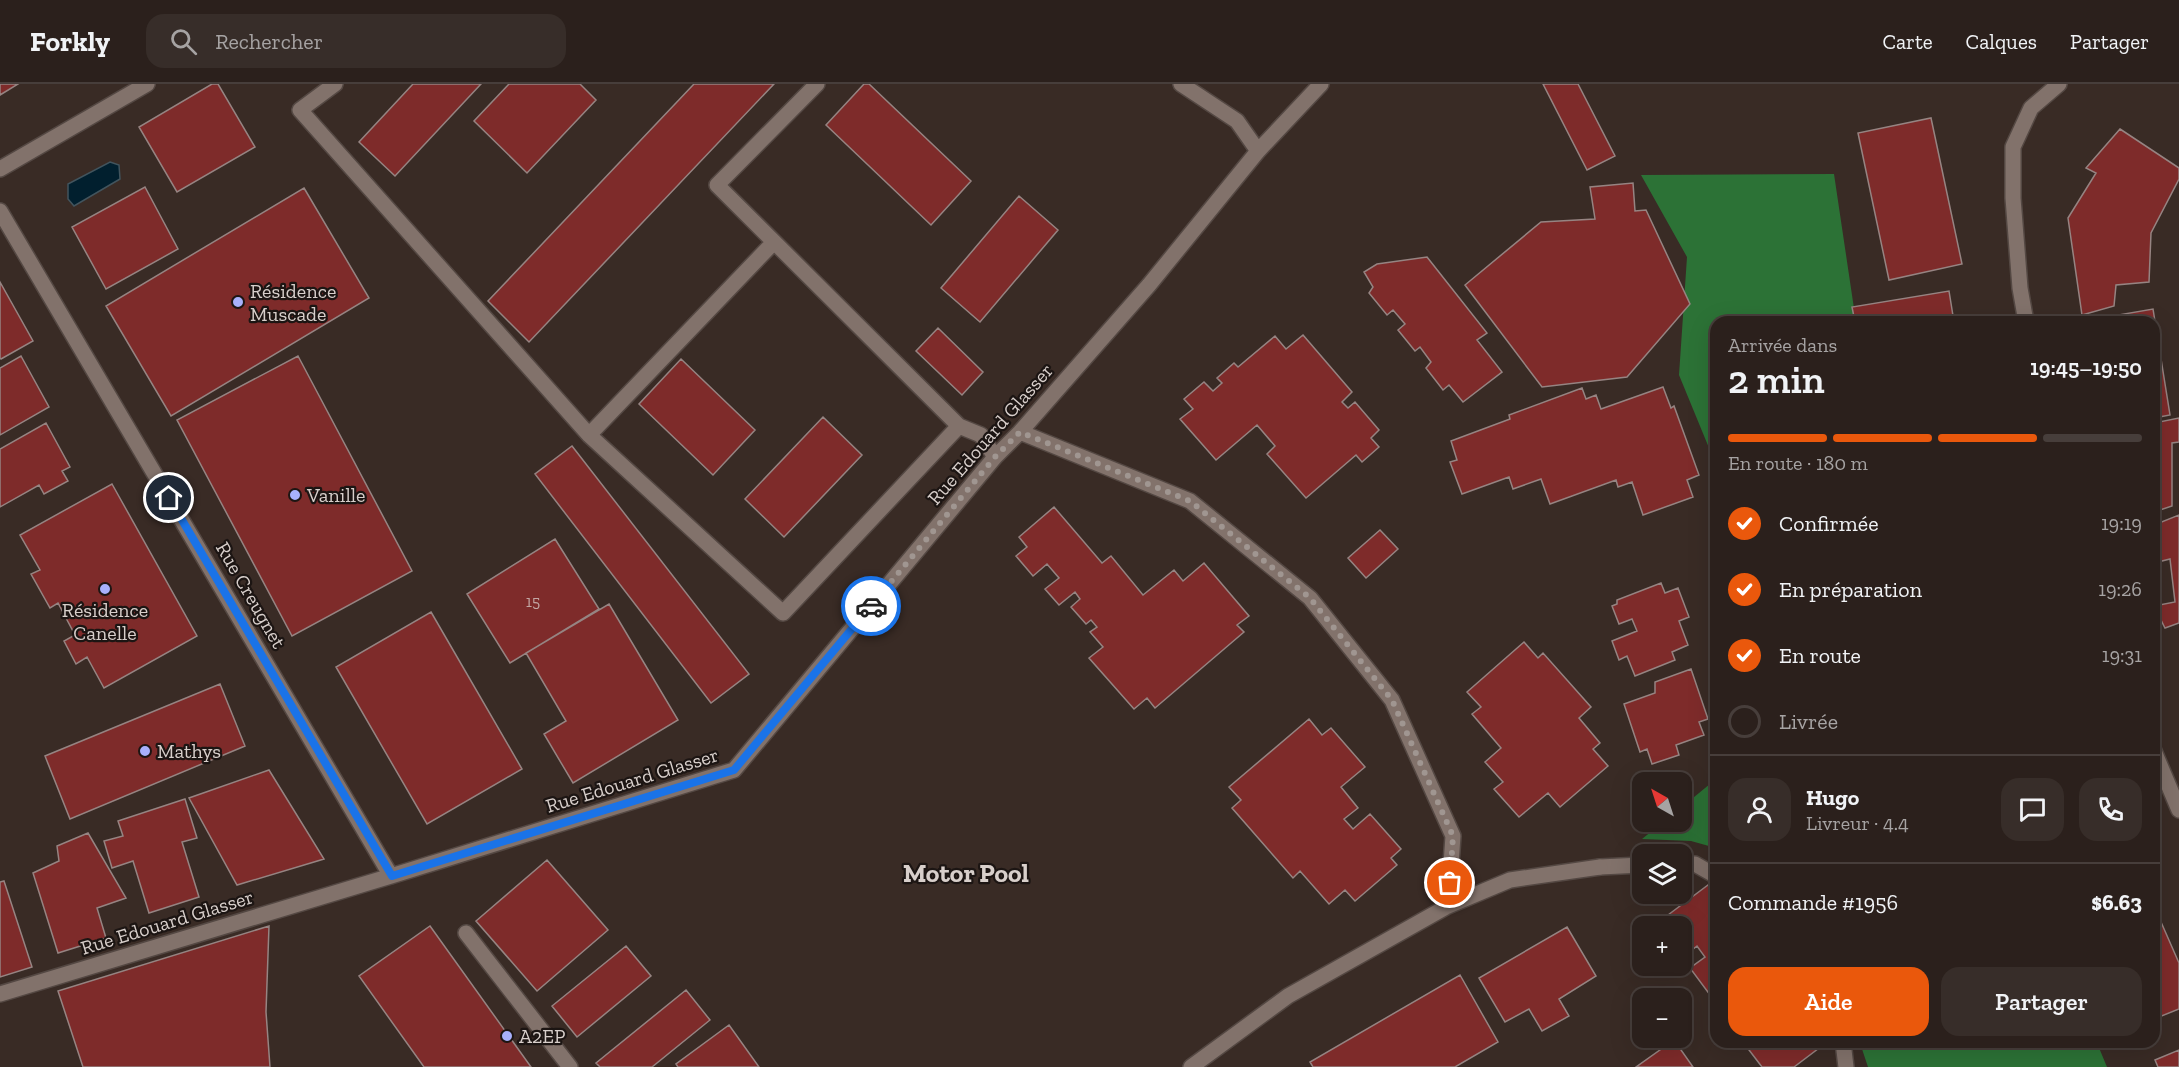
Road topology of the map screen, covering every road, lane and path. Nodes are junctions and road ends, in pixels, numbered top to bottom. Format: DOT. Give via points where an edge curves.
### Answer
graph roads {
  1 [pos="147,84"];
  2 [pos="335,84"];
  3 [pos="817,84"];
  4 [pos="1181,84"];
  5 [pos="1321,84"];
  6 [pos="2059,84"];
  7 [pos="1258,151"];
  8 [pos="0,169"];
  9 [pos="0,211"];
  10 [pos="774,242"];
  11 [pos="2025,316"];
  12 [pos="959,426"];
  13 [pos="1020,432"];
  14 [pos="590,435"];
  15 [pos="995,457"];
  16 [pos="2160,766"];
  17 [pos="2179,810"];
  18 [pos="1692,864"];
  19 [pos="1632,865"];
  20 [pos="1710,873"];
  21 [pos="392,876"];
  22 [pos="1448,906"];
  23 [pos="466,933"];
  24 [pos="0,994"];
  25 [pos="1844,1048"];
  26 [pos="570,1067"];
  27 [pos="1191,1067"];
  28 [pos="1846,1067"];
  1 -- 8 [label="street"];
  2 -- 14 [label="street" via="300,110"];
  3 -- 10 [label="street" via="717,185"];
  4 -- 7 [label="street" via="1237,121"];
  5 -- 7 [label="street, Rue Edouard Glasser"];
  6 -- 11 [label="street" via="2031,108 2013,147 2013,198"];
  7 -- 13 [label="street, Rue Edouard Glasser" via="1149,285"];
  9 -- 21 [label="street, Rue Creugnet"];
  10 -- 12 [label="street"];
  10 -- 14 [label="street"];
  12 -- 14 [label="street" via="783,613"];
  12 -- 15 [label="street" via="981,435"];
  13 -- 15 [label="street, Rue Edouard Glasser"];
  13 -- 22 [label="street" via="1190,501 1310,598 1392,700 1453,836"];
  15 -- 21 [label="street, Rue Edouard Glasser" via="734,770"];
  16 -- 17 [label="street"];
  18 -- 20 [label="street"];
  19 -- 22 [label="street" via="1510,880"];
  21 -- 24 [label="street, Rue Edouard Glasser"];
  22 -- 27 [label="street" via="1288,996"];
  23 -- 26 [label="street"];
  25 -- 28 [label="street"];
}
